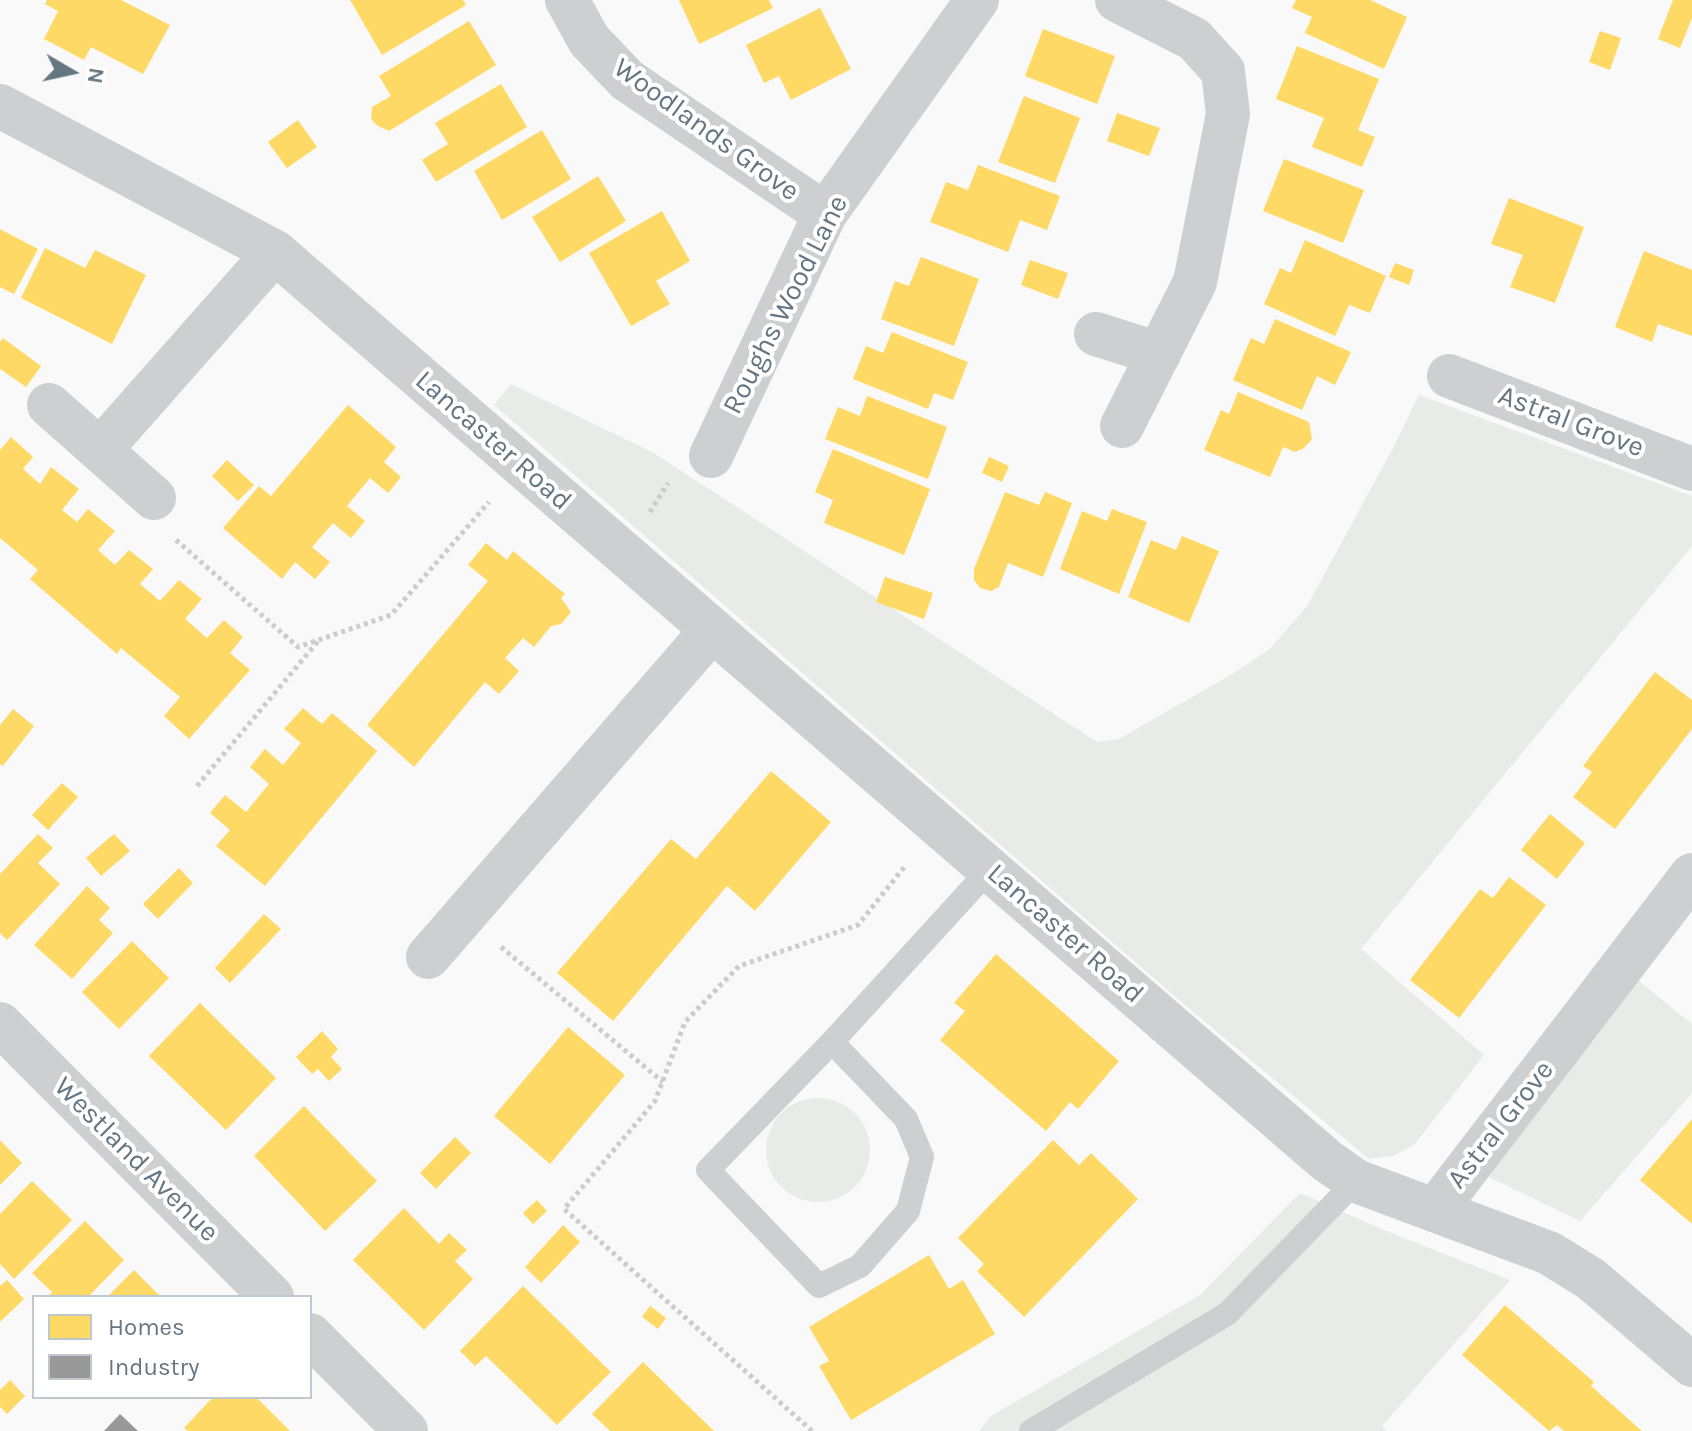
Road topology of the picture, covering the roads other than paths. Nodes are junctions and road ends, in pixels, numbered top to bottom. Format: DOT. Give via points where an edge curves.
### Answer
graph roads {
  1 [pos="567,0"];
  2 [pos="977,0"];
  3 [pos="1117,0"];
  4 [pos="0,106"];
  5 [pos="825,214"];
  6 [pos="275,252"];
  7 [pos="1096,334"];
  8 [pos="1159,354"];
  9 [pos="1449,376"];
  10 [pos="49,405"];
  11 [pos="1122,426"];
  12 [pos="100,450"];
  13 [pos="711,456"];
  14 [pos="1692,469"];
  15 [pos="154,498"];
  16 [pos="712,630"];
  17 [pos="990,869"];
  18 [pos="1692,875"];
  19 [pos="428,957"];
  20 [pos="0,1024"];
  21 [pos="832,1042"];
  22 [pos="1356,1181"];
  23 [pos="1436,1209"];
  24 [pos="270,1295"];
  25 [pos="312,1337"];
  26 [pos="1692,1365"];
  27 [pos="406,1431"];
  28 [pos="1031,1431"];
  1 -- 5 [label="street, Woodlands Grove" via="589,40 627,80"];
  2 -- 5 [label="street, Roughs Wood Lane"];
  3 -- 8 [label="street" via="1194,39 1223,71 1228,114 1195,282"];
  4 -- 6 [label="street, Lancaster Road"];
  5 -- 13 [label="street, Roughs Wood Lane"];
  6 -- 12 [label="street"];
  6 -- 16 [label="street, Lancaster Road"];
  7 -- 8 [label="street"];
  8 -- 11 [label="street"];
  9 -- 14 [label="street, Astral Grove"];
  10 -- 12 [label="street"];
  12 -- 15 [label="street"];
  16 -- 17 [label="street, Lancaster Road"];
  16 -- 19 [label="street"];
  17 -- 21 [label="lane"];
  17 -- 22 [label="street, Lancaster Road"];
  18 -- 23 [label="street, Astral Grove"];
  20 -- 24 [label="street, Westland Avenue"];
  21 -- 21 [label="lane" via="708,1170 819,1286 860,1266 908,1211 922,1157 906,1119"];
  22 -- 23 [label="street, Lancaster Road"];
  22 -- 28 [label="lane" via="1227,1314"];
  23 -- 26 [label="street, Astral Grove" via="1549,1253 1591,1279"];
  25 -- 27 [label="street"];
}
